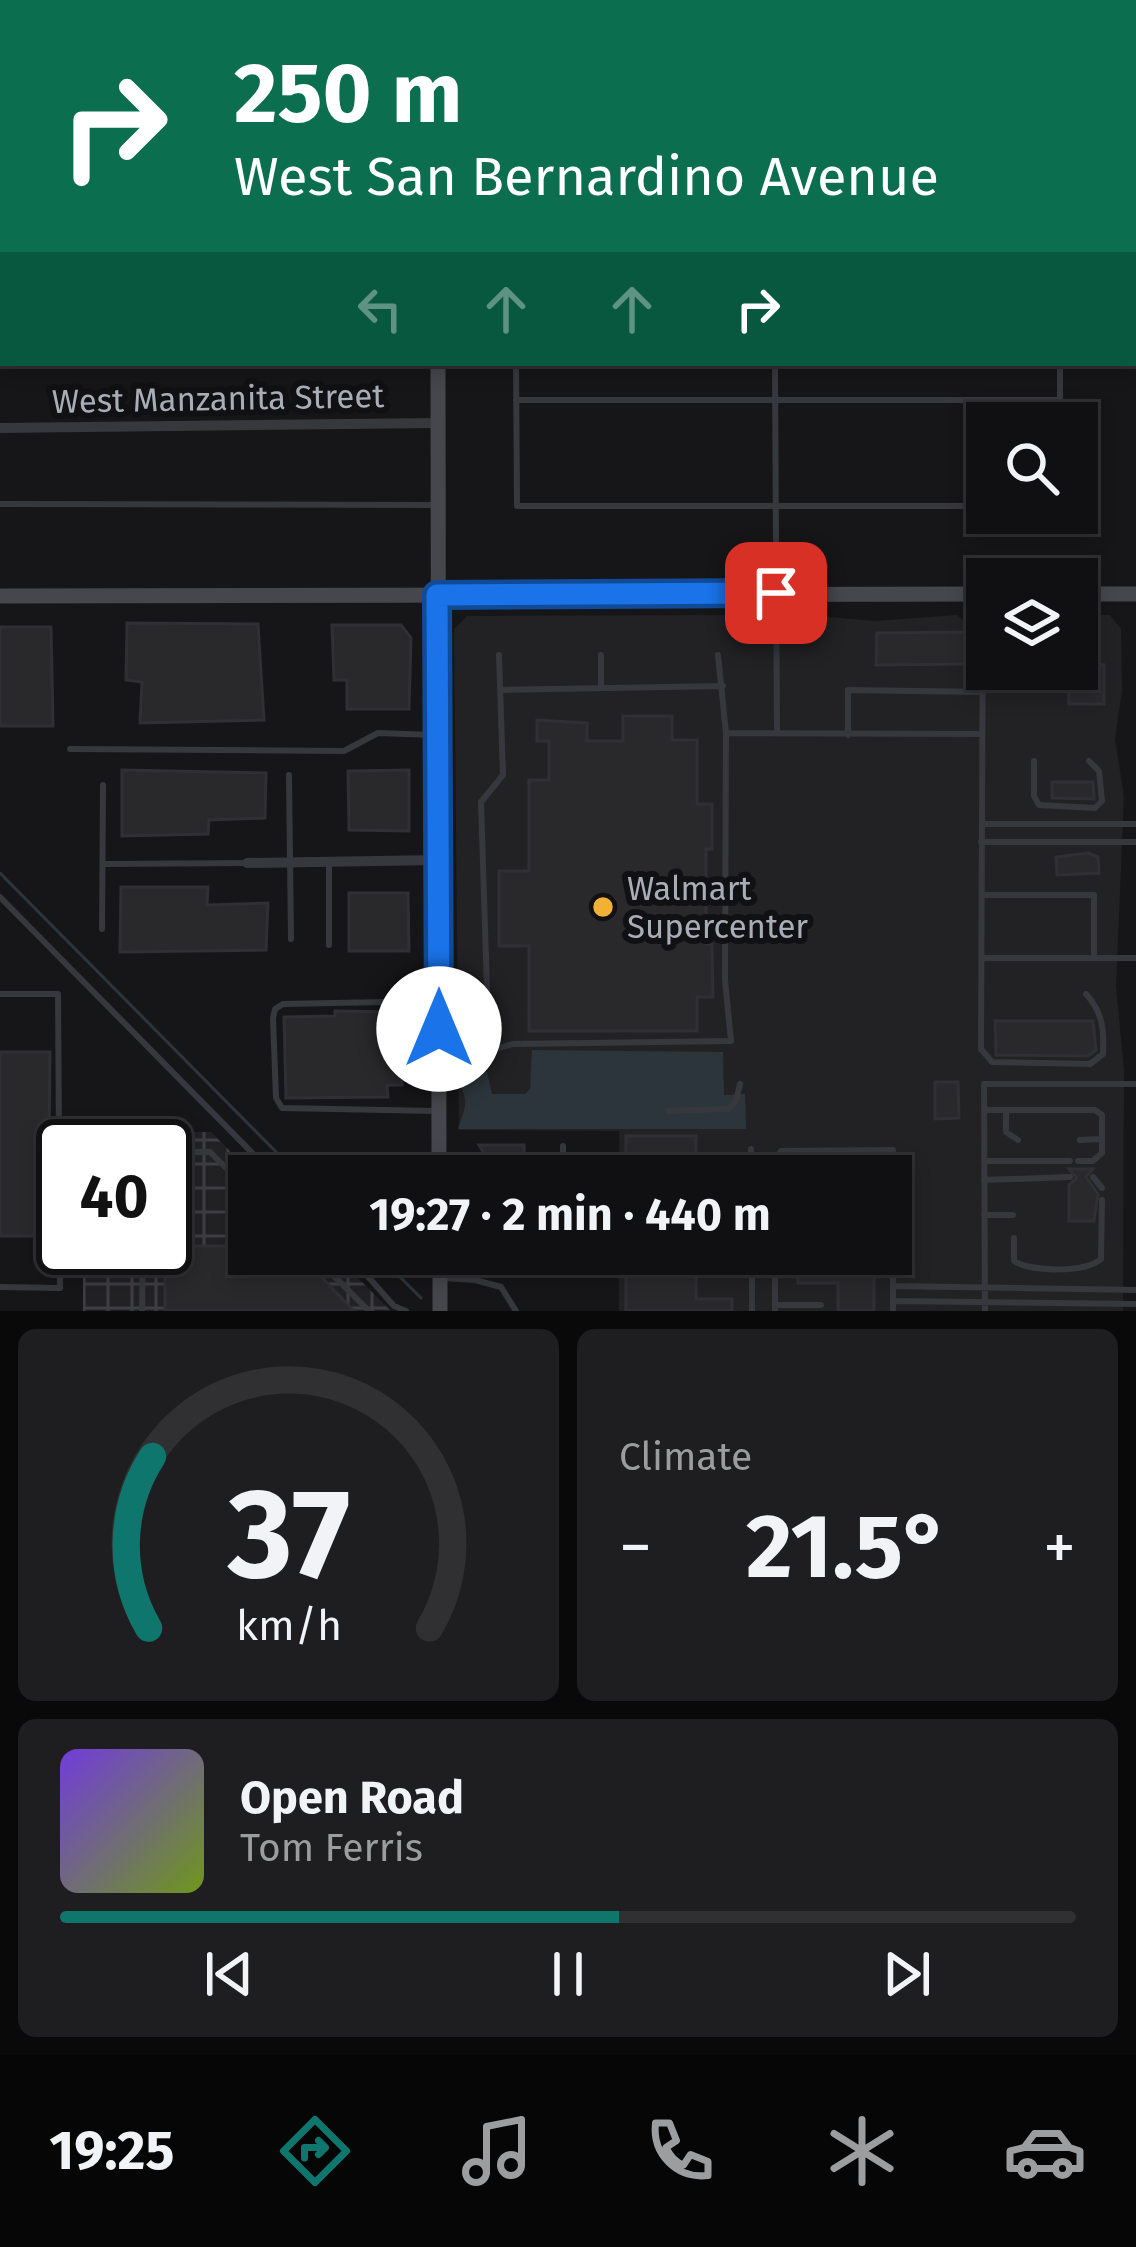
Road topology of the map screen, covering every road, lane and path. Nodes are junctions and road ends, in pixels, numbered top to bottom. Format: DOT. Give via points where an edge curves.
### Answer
graph roads {
  1 [pos="438,366"];
  2 [pos="516,366"];
  3 [pos="775,366"];
  4 [pos="1060,366"];
  5 [pos="774,398"];
  6 [pos="516,400"];
  7 [pos="1060,400"];
  8 [pos="437,423"];
  9 [pos="0,428"];
  10 [pos="0,504"];
  11 [pos="437,505"];
  12 [pos="774,506"];
  13 [pos="966,506"];
  14 [pos="776,593"];
  15 [pos="966,593"];
  16 [pos="1098,593"];
  17 [pos="1136,594"];
  18 [pos="437,595"];
  19 [pos="0,596"];
  20 [pos="500,656"];
  21 [pos="602,656"];
  22 [pos="718,656"];
  23 [pos="723,686"];
  24 [pos="602,688"];
  25 [pos="501,690"];
  26 [pos="982,692"];
  27 [pos="777,732"];
  28 [pos="726,733"];
  29 [pos="848,734"];
  30 [pos="982,734"];
  31 [pos="438,735"];
  32 [pos="70,749"];
  33 [pos="1034,760"];
  34 [pos="1089,761"];
  35 [pos="289,775"];
  36 [pos="103,784"];
  37 [pos="982,824"];
  38 [pos="1136,824"];
  39 [pos="981,842"];
  40 [pos="1136,842"];
  41 [pos="438,860"];
  42 [pos="290,862"];
  43 [pos="328,862"];
  44 [pos="104,863"];
  45 [pos="247,863"];
  46 [pos="982,895"];
  47 [pos="0,897"];
  48 [pos="102,929"];
  49 [pos="291,939"];
  50 [pos="329,945"];
  51 [pos="1094,957"];
  52 [pos="982,958"];
  53 [pos="1136,958"];
  54 [pos="0,994"];
  55 [pos="1086,994"];
  56 [pos="439,1001"];
  57 [pos="489,1052"];
  58 [pos="439,1057"];
  59 [pos="740,1084"];
  60 [pos="1136,1084"];
  61 [pos="983,1110"];
  62 [pos="1006,1110"];
  63 [pos="439,1111"];
  64 [pos="668,1111"];
  65 [pos="1102,1139"];
  66 [pos="1018,1140"];
  67 [pos="1080,1140"];
  68 [pos="563,1146"];
  69 [pos="751,1149"];
  70 [pos="192,1152"];
  71 [pos="253,1155"];
  72 [pos="440,1155"];
  73 [pos="563,1155"];
  74 [pos="751,1155"];
  75 [pos="778,1155"];
  76 [pos="893,1155"];
  77 [pos="984,1161"];
  78 [pos="228,1170"];
  79 [pos="1070,1177"];
  80 [pos="1093,1177"];
  81 [pos="984,1180"];
  82 [pos="1102,1189"];
  83 [pos="1102,1200"];
  84 [pos="984,1215"];
  85 [pos="1013,1215"];
  86 [pos="1014,1238"];
  87 [pos="143,1275"];
  88 [pos="333,1275"];
  89 [pos="367,1275"];
  90 [pos="752,1275"];
  91 [pos="775,1275"];
  92 [pos="893,1275"];
  93 [pos="440,1278"];
  94 [pos="893,1286"];
  95 [pos="985,1287"];
  96 [pos="0,1288"];
  97 [pos="1136,1289"];
  98 [pos="893,1301"];
  99 [pos="1136,1304"];
  100 [pos="821,1305"];
  101 [pos="985,1307"];
  102 [pos="776,1308"];
  103 [pos="142,1311"];
  104 [pos="369,1311"];
  105 [pos="406,1311"];
  106 [pos="440,1311"];
  107 [pos="516,1311"];
  108 [pos="752,1311"];
  109 [pos="893,1311"];
  1 -- 8 [label="main road"];
  2 -- 6 [label="lane"];
  3 -- 5 [label="lane"];
  4 -- 7 [label="lane"];
  5 -- 6 [label="lane"];
  5 -- 7 [label="lane"];
  5 -- 12 [label="lane"];
  6 -- 12 [label="lane" via="518,506"];
  8 -- 9 [label="street, West Manzanita Street"];
  8 -- 11 [label="main road"];
  10 -- 11 [label="lane"];
  11 -- 18 [label="main road"];
  12 -- 13 [label="lane"];
  12 -- 14 [label="lane"];
  14 -- 15 [label="main road"];
  14 -- 18 [label="main road"];
  14 -- 27 [label="lane"];
  16 -- 17 [label="main road"];
  18 -- 19 [label="main road"];
  18 -- 31 [label="main road"];
  20 -- 25 [label="lane"];
  21 -- 24 [label="lane"];
  22 -- 23 [label="lane"];
  23 -- 24 [label="lane"];
  23 -- 28 [label="lane"];
  24 -- 25 [label="lane"];
  25 -- 57 [label="lane" via="503,776 481,802"];
  26 -- 29 [label="lane" via="848,690"];
  26 -- 30 [label="lane"];
  27 -- 28 [label="lane"];
  27 -- 29 [label="lane"];
  28 -- 57 [label="lane" via="731,1041 512,1044"];
  29 -- 30 [label="lane"];
  30 -- 37 [label="lane"];
  31 -- 32 [label="lane" via="378,733 344,751"];
  31 -- 41 [label="main road"];
  33 -- 34 [label="lane" via="1039,805 1095,808 1101,779"];
  35 -- 42 [label="lane"];
  36 -- 44 [label="lane"];
  37 -- 38 [label="lane"];
  37 -- 39 [label="lane"];
  39 -- 40 [label="lane"];
  39 -- 46 [label="lane"];
  41 -- 43 [label="street"];
  41 -- 56 [label="main road"];
  42 -- 43 [label="street"];
  42 -- 45 [label="street"];
  42 -- 49 [label="lane"];
  43 -- 50 [label="lane"];
  44 -- 45 [label="lane"];
  44 -- 48 [label="lane"];
  46 -- 51 [label="lane" via="1094,895"];
  46 -- 52 [label="lane"];
  47 -- 71 [label="lane"];
  51 -- 52 [label="lane"];
  51 -- 53 [label="lane"];
  52 -- 55 [label="lane" via="981,1049 992,1062 1090,1064 1103,1054 1104,1030"];
  54 -- 96 [label="lane" via="58,994 60,1288"];
  56 -- 58 [label="main road"];
  56 -- 63 [label="lane" via="283,1004 274,1018 282,1108"];
  57 -- 58 [label="lane"];
  58 -- 63 [label="main road"];
  59 -- 64 [label="lane" via="728,1109"];
  60 -- 61 [label="lane" via="983,1084"];
  61 -- 62 [label="lane"];
  61 -- 77 [label="lane"];
  62 -- 65 [label="lane" via="1095,1110"];
  62 -- 66 [label="lane" via="1006,1132"];
  63 -- 72 [label="main road"];
  65 -- 67 [label="lane"];
  65 -- 77 [label="lane" via="1099,1159"];
  68 -- 73 [label="lane"];
  69 -- 74 [label="lane"];
  70 -- 78 [label="lane" via="210,1152"];
  75 -- 76 [label="lane"];
  77 -- 81 [label="lane"];
  79 -- 81 [label="lane"];
  80 -- 82 [label="lane"];
  81 -- 84 [label="lane"];
  83 -- 86 [label="lane" via="1101,1259 1091,1267 1019,1264"];
  84 -- 85 [label="lane"];
  84 -- 95 [label="lane"];
  87 -- 103 [label="lane"];
  88 -- 104 [label="lane"];
  89 -- 105 [label="lane"];
  90 -- 108 [label="lane"];
  91 -- 102 [label="lane"];
  92 -- 94 [label="lane"];
  93 -- 106 [label="main road"];
  93 -- 107 [label="lane" via="501,1287"];
  94 -- 95 [label="lane"];
  94 -- 98 [label="lane"];
  95 -- 97 [label="lane"];
  95 -- 101 [label="lane"];
  98 -- 101 [label="lane"];
  98 -- 109 [label="lane"];
  99 -- 101 [label="lane"];
  100 -- 102 [label="lane"];
}
